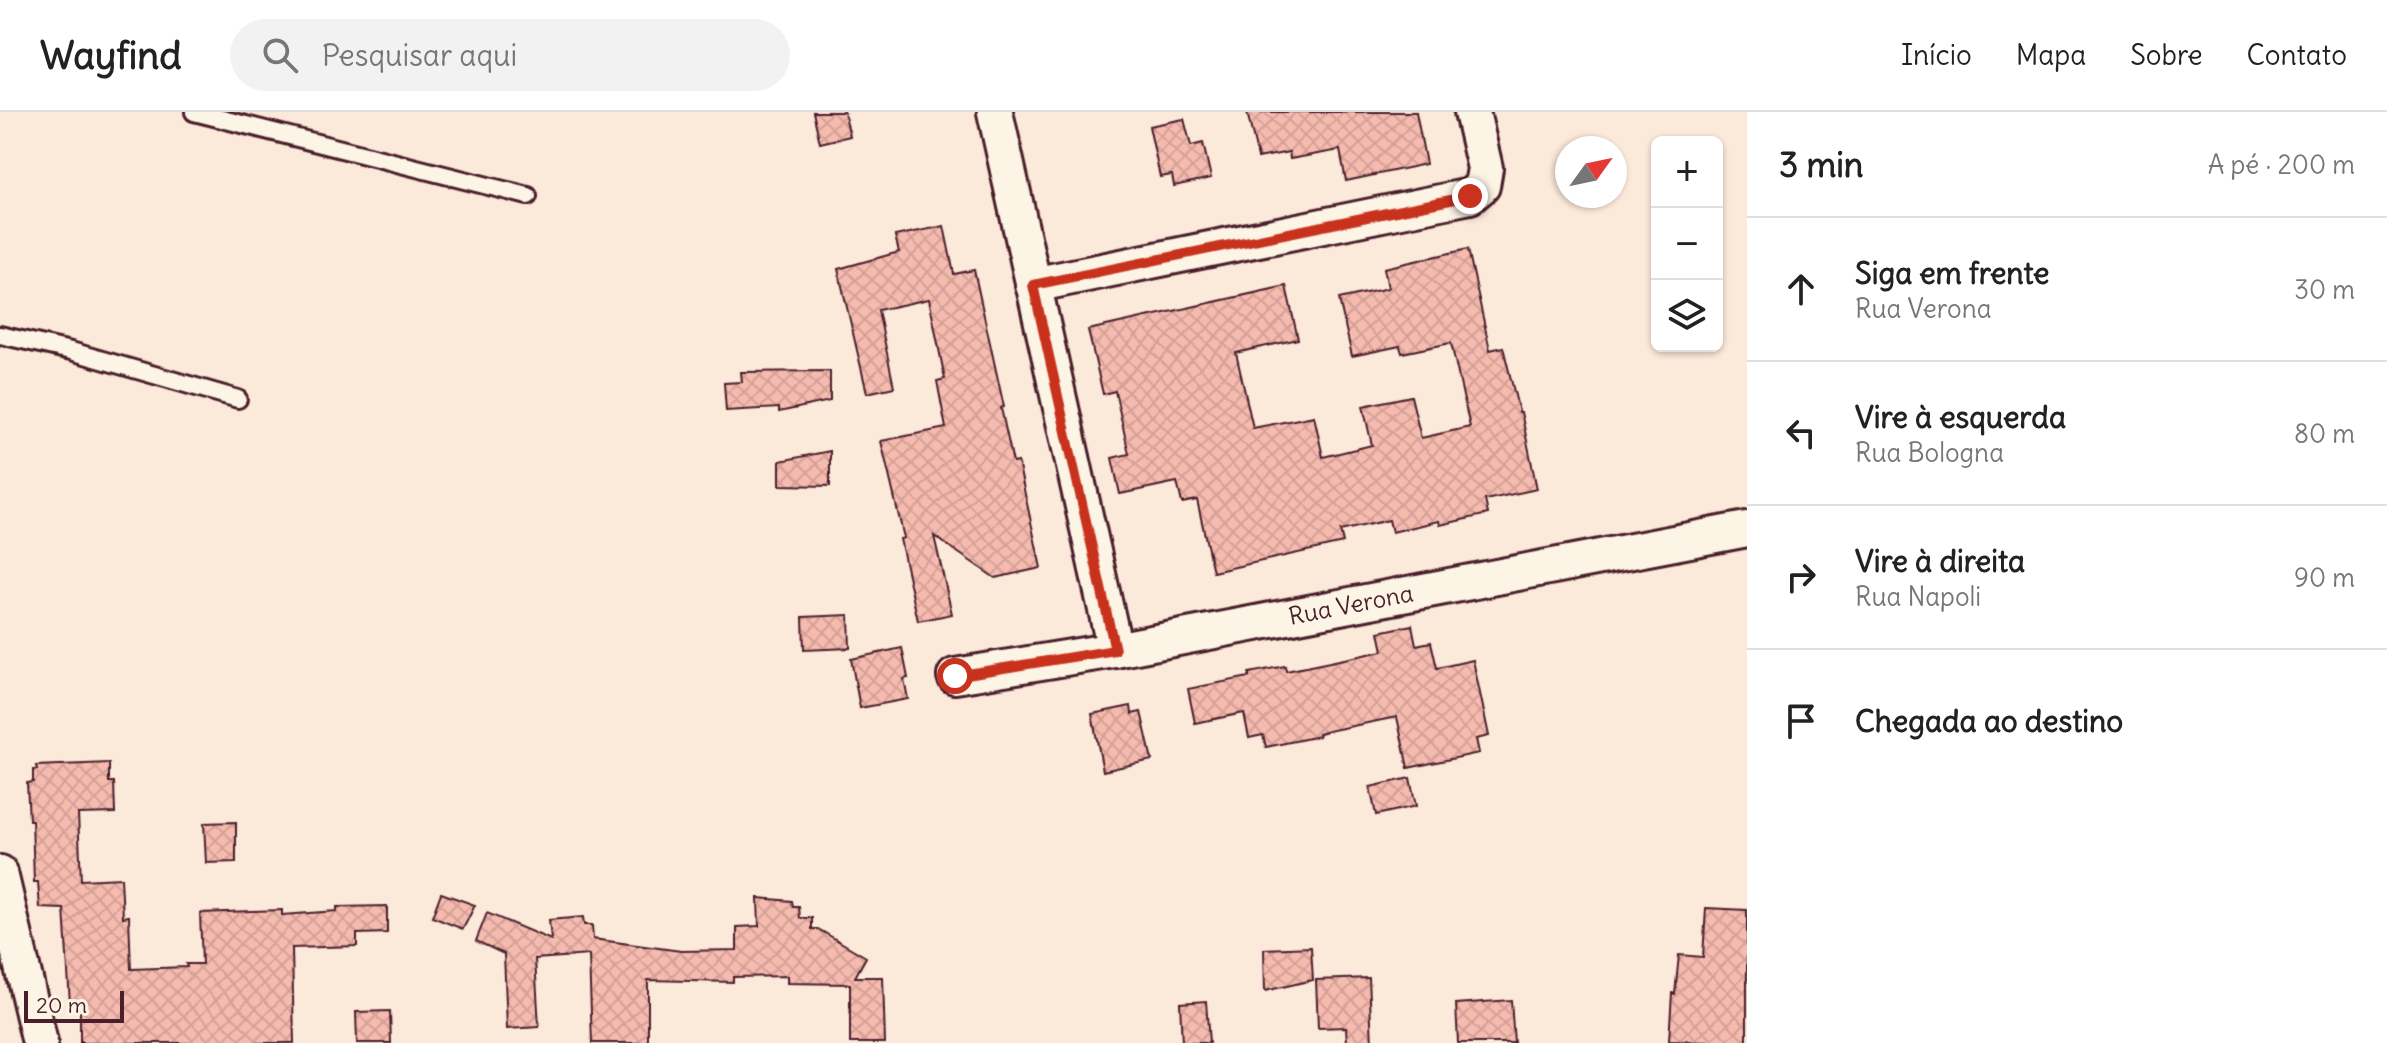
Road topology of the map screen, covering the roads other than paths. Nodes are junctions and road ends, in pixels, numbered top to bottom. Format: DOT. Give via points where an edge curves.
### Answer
graph roads {
  1 [pos="194,112"];
  2 [pos="995,112"];
  3 [pos="1472,112"];
  4 [pos="528,196"];
  5 [pos="1033,285"];
  6 [pos="0,335"];
  7 [pos="238,399"];
  8 [pos="1747,529"];
  9 [pos="1115,650"];
  10 [pos="955,676"];
  11 [pos="0,873"];
  12 [pos="40,1043"];
  1 -- 4 [label="lane"];
  2 -- 5 [label="street"];
  3 -- 5 [label="street" via="1485,168 1482,186 1470,196"];
  5 -- 9 [label="street"];
  6 -- 7 [label="lane"];
  8 -- 9 [label="street, Rua Verona"];
  9 -- 10 [label="street, Rua Verona"];
  11 -- 12 [label="street"];
}
